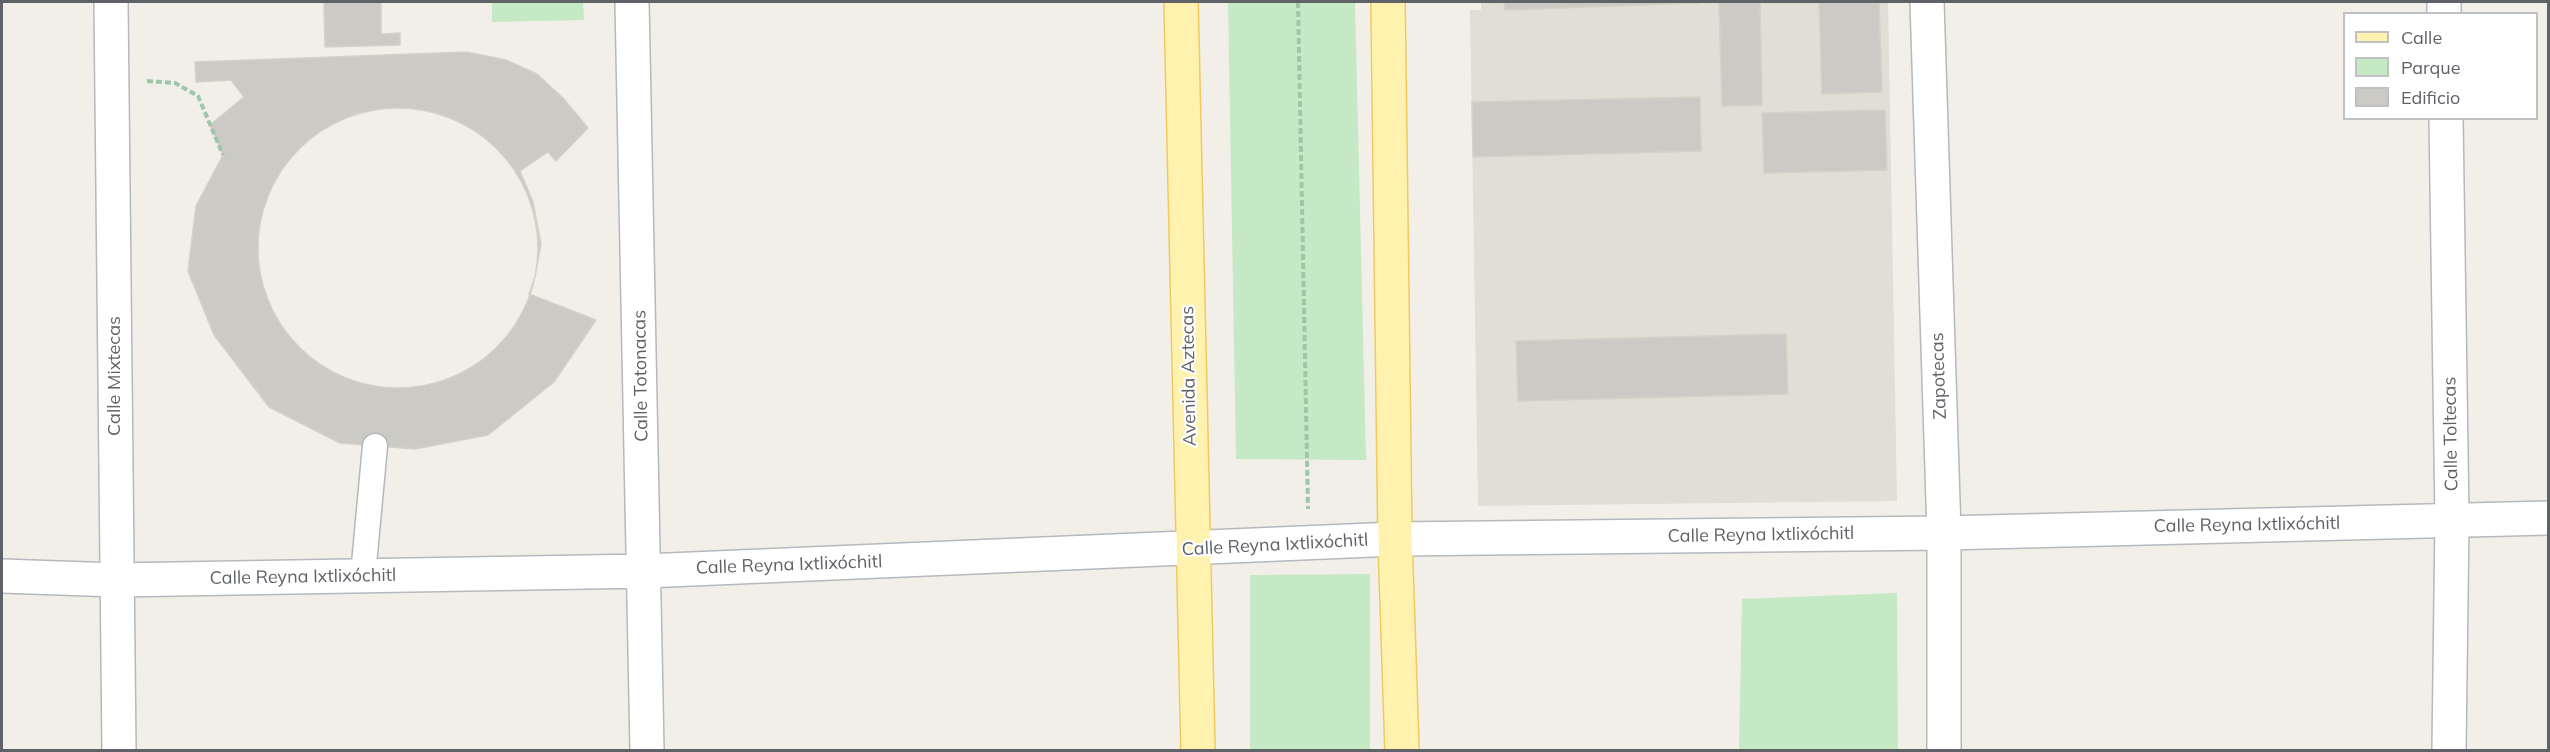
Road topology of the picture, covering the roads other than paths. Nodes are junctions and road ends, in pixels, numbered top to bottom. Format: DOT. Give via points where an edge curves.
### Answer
graph roads {
  1 [pos="111,2"];
  2 [pos="632,2"];
  3 [pos="1181,2"];
  4 [pos="1388,2"];
  5 [pos="1927,2"];
  6 [pos="2446,120"];
  7 [pos="375,446"];
  8 [pos="2548,518"];
  9 [pos="2452,519"];
  10 [pos="1944,532"];
  11 [pos="1395,539"];
  12 [pos="1193,549"];
  13 [pos="645,571"];
  14 [pos="363,575"];
  15 [pos="2,576"];
  16 [pos="117,580"];
  17 [pos="119,750"];
  18 [pos="648,750"];
  19 [pos="1198,750"];
  20 [pos="1402,750"];
  21 [pos="1944,750"];
  22 [pos="2449,750"];
  1 -- 16 [label="street, Calle Mixtecas"];
  2 -- 13 [label="street, Calle Totonacas"];
  3 -- 12 [label="main road, Avenida Aztecas"];
  4 -- 11 [label="main road"];
  5 -- 10 [label="street, Zapotecas"];
  6 -- 9 [label="street, Calle Toltecas"];
  7 -- 14 [label="street"];
  8 -- 9 [label="street, Calle Reyna Ixtlixóchitl"];
  9 -- 10 [label="street, Calle Reyna Ixtlixóchitl"];
  9 -- 22 [label="street, Calle Toltecas"];
  10 -- 11 [label="street, Calle Reyna Ixtlixóchitl"];
  10 -- 21 [label="street, Zapotecas"];
  11 -- 12 [label="street, Calle Reyna Ixtlixóchitl"];
  11 -- 20 [label="main road"];
  12 -- 13 [label="street, Calle Reyna Ixtlixóchitl"];
  12 -- 19 [label="main road, Avenida Aztecas"];
  13 -- 14 [label="street, Calle Reyna Ixtlixóchitl"];
  13 -- 18 [label="street, Calle Totonacas"];
  14 -- 16 [label="street, Calle Reyna Ixtlixóchitl"];
  15 -- 16 [label="street, Calle Reyna Ixtlixóchitl"];
  16 -- 17 [label="street, Calle Mixtecas"];
}
